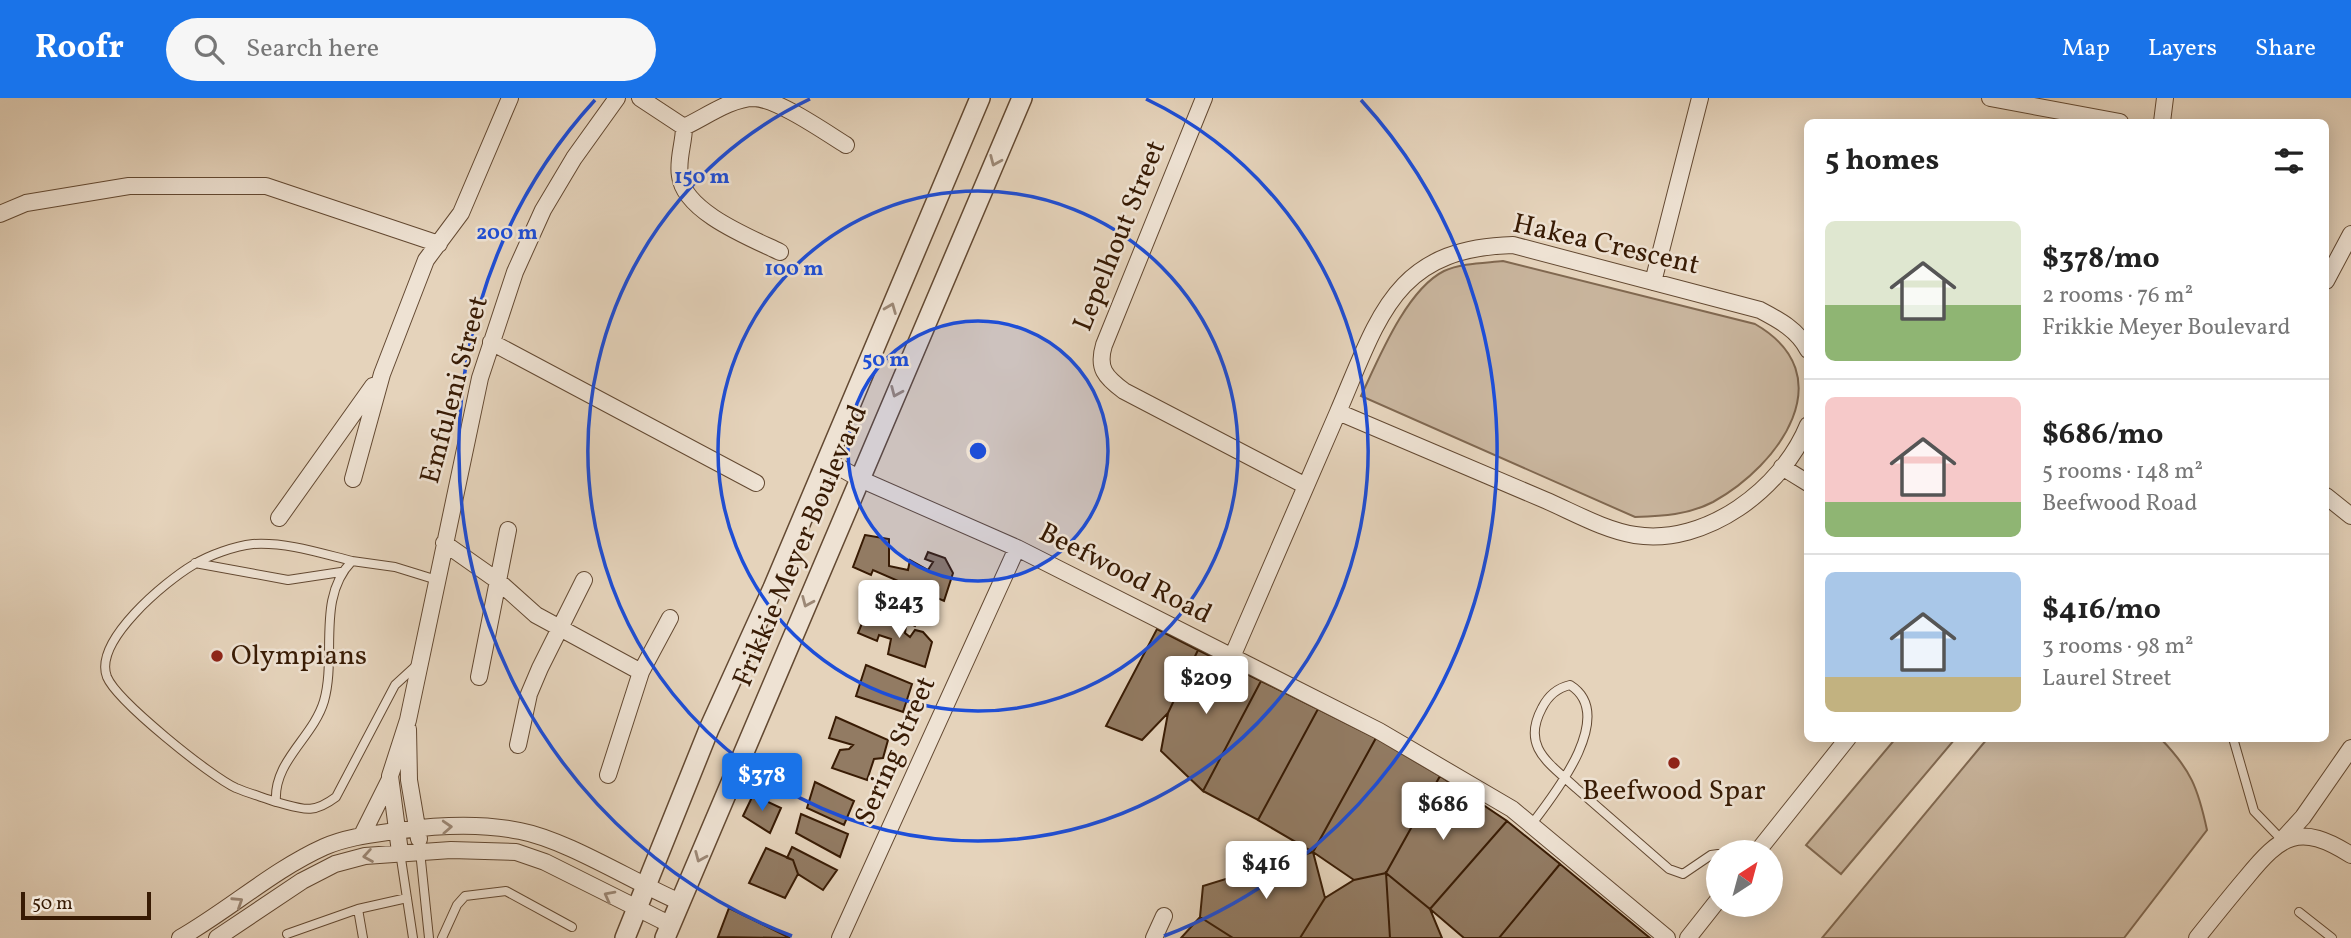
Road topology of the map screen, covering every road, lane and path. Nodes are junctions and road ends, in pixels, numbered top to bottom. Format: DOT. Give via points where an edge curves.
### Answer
graph roads {
  1 [pos="510,98"];
  2 [pos="617,98"];
  3 [pos="640,98"];
  4 [pos="980,98"];
  5 [pos="1022,98"];
  6 [pos="1204,98"];
  7 [pos="1700,98"];
  8 [pos="1990,98"];
  9 [pos="2165,98"];
  10 [pos="2104,119"];
  11 [pos="2162,119"];
  12 [pos="684,127"];
  13 [pos="846,145"];
  14 [pos="0,214"];
  15 [pos="2351,234"];
  16 [pos="439,244"];
  17 [pos="780,252"];
  18 [pos="2329,275"];
  19 [pos="1653,282"];
  20 [pos="491,342"];
  21 [pos="1804,343"];
  22 [pos="382,374"];
  23 [pos="1338,412"];
  24 [pos="1804,431"];
  25 [pos="828,461"];
  26 [pos="1782,467"];
  27 [pos="860,479"];
  28 [pos="353,480"];
  29 [pos="1804,481"];
  30 [pos="756,482"];
  31 [pos="1306,486"];
  32 [pos="2329,498"];
  33 [pos="2351,516"];
  34 [pos="279,518"];
  35 [pos="508,530"];
  36 [pos="444,543"];
  37 [pos="1017,548"];
  38 [pos="352,561"];
  39 [pos="195,563"];
  40 [pos="341,572"];
  41 [pos="437,580"];
  42 [pos="584,580"];
  43 [pos="498,582"];
  44 [pos="670,618"];
  45 [pos="559,629"];
  46 [pos="1232,657"];
  47 [pos="420,663"];
  48 [pos="641,672"];
  49 [pos="479,677"];
  50 [pos="408,720"];
  51 [pos="1845,742"];
  52 [pos="2234,742"];
  53 [pos="518,745"];
  54 [pos="2351,748"];
  55 [pos="608,775"];
  56 [pos="390,776"];
  57 [pos="1565,779"];
  58 [pos="276,802"];
  59 [pos="1531,825"];
  60 [pos="418,828"];
  61 [pos="397,831"];
  62 [pos="362,835"];
  63 [pos="1767,840"];
  64 [pos="2282,840"];
  65 [pos="2349,849"];
  66 [pos="420,851"];
  67 [pos="400,852"];
  68 [pos="1706,859"];
  69 [pos="646,888"];
  70 [pos="407,898"];
  71 [pos="680,902"];
  72 [pos="358,909"];
  73 [pos="637,911"];
  74 [pos="2299,912"];
  75 [pos="1706,915"];
  76 [pos="1164,916"];
  77 [pos="572,928"];
  78 [pos="668,932"];
  79 [pos="287,933"];
  80 [pos="180,938"];
  81 [pos="217,938"];
  82 [pos="363,938"];
  83 [pos="413,938"];
  84 [pos="429,938"];
  85 [pos="442,938"];
  86 [pos="625,938"];
  87 [pos="840,938"];
  88 [pos="1154,938"];
  89 [pos="1667,938"];
  90 [pos="1688,938"];
  91 [pos="2197,938"];
  92 [pos="2333,938"];
  1 -- 16 [label="street" via="458,219"];
  2 -- 20 [label="street, Emfuleni Street" via="544,210 515,272"];
  3 -- 12 [label="street"];
  25 -- 4 [label="street, Frikkie Meyer Boulevard, one-way"];
  5 -- 27 [label="street, Frikkie Meyer Boulevard, one-way"];
  6 -- 31 [label="street, Lepelhout Street" via="1104,345 1102,371 1124,391"];
  7 -- 19 [label="street"];
  8 -- 10 [label="street"];
  9 -- 11 [label="street"];
  12 -- 13 [label="street" via="736,101 754,98"];
  12 -- 17 [label="street" via="679,173 690,198 725,225"];
  14 -- 16 [label="street" via="33,201 129,186 266,186"];
  15 -- 18 [label="street"];
  16 -- 22 [label="street" via="426,260"];
  19 -- 21 [label="street, Hakea Crescent" via="1760,310 1784,323"];
  19 -- 23 [label="street, Hakea Crescent" via="1513,245 1479,246 1445,255 1394,294 1377,321"];
  20 -- 30 [label="street"];
  20 -- 36 [label="street, Emfuleni Street"];
  22 -- 28 [label="street"];
  22 -- 34 [label="street"];
  23 -- 26 [label="street" via="1635,535 1695,530 1730,514"];
  23 -- 31 [label="street, Hakea Crescent"];
  24 -- 26 [label="street"];
  25 -- 27 [label="street, Beefwood Road"];
  25 -- 69 [label="street, Frikkie Meyer Boulevard" via="709,729"];
  26 -- 29 [label="street"];
  27 -- 37 [label="street, Beefwood Road"];
  27 -- 71 [label="street, Frikkie Meyer Boulevard, one-way"];
  31 -- 46 [label="street, Hakea Crescent"];
  32 -- 33 [label="street"];
  35 -- 43 [label="street"];
  36 -- 41 [label="street, Emfuleni Street"];
  36 -- 43 [label="street"];
  37 -- 46 [label="street, Beefwood Road"];
  37 -- 87 [label="street, Sering Street"];
  38 -- 39 [label="lane" via="304,549 251,544"];
  38 -- 40 [label="lane"];
  38 -- 41 [label="lane" via="395,566"];
  39 -- 40 [label="lane" via="288,580"];
  39 -- 58 [label="lane" via="159,589 125,625 110,646 107,677 198,763 234,787"];
  40 -- 58 [label="lane" via="332,603 325,698 319,715 283,767 275,789"];
  41 -- 47 [label="street, Emfuleni Street"];
  42 -- 45 [label="street"];
  43 -- 45 [label="street" via="523,607"];
  43 -- 49 [label="street"];
  44 -- 48 [label="street"];
  45 -- 48 [label="street"];
  45 -- 53 [label="street" via="529,694"];
  46 -- 59 [label="street, Beefwood Road" via="1379,731 1512,809"];
  47 -- 50 [label="street, Emfuleni Street"];
  47 -- 58 [label="lane" via="396,685 336,797 321,808 307,810"];
  48 -- 55 [label="street"];
  50 -- 56 [label="street, Emfuleni Street"];
  50 -- 60 [label="street, Emfuleni Street" via="409,780"];
  51 -- 63 [label="street"];
  52 -- 64 [label="lane" via="2254,811"];
  54 -- 64 [label="street"];
  56 -- 61 [label="street, Emfuleni Street"];
  56 -- 62 [label="street"];
  57 -- 57 [label="lane" via="1533,740 1533,724 1546,700 1570,685 1583,693 1588,703 1588,723"];
  57 -- 59 [label="lane"];
  57 -- 68 [label="lane" via="1669,869 1684,874"];
  59 -- 89 [label="street, Beefwood Road"];
  60 -- 61 [label="street"];
  60 -- 66 [label="street, Emfuleni Street"];
  60 -- 69 [label="street, one-way" via="521,831 554,842"];
  61 -- 62 [label="street"];
  61 -- 67 [label="street, Emfuleni Street"];
  80 -- 62 [label="street, one-way" via="293,864 326,846"];
  64 -- 65 [label="street" via="2304,836"];
  64 -- 91 [label="street" via="2260,860"];
  66 -- 67 [label="street"];
  73 -- 66 [label="street, one-way" via="545,862 516,852"];
  66 -- 84 [label="lane"];
  67 -- 70 [label="lane"];
  67 -- 81 [label="street, one-way" via="335,864"];
  69 -- 71 [label="street"];
  69 -- 73 [label="street, Frikkie Meyer Boulevard"];
  70 -- 72 [label="lane"];
  70 -- 83 [label="lane"];
  71 -- 78 [label="street, Frikkie Meyer Boulevard"];
  72 -- 79 [label="lane"];
  72 -- 82 [label="lane"];
  73 -- 78 [label="street"];
  73 -- 86 [label="street, Frikkie Meyer Boulevard"];
  74 -- 92 [label="lane"];
  75 -- 90 [label="street"];
  76 -- 88 [label="street"];
  77 -- 85 [label="lane" via="514,893 494,892 465,896"];
}
